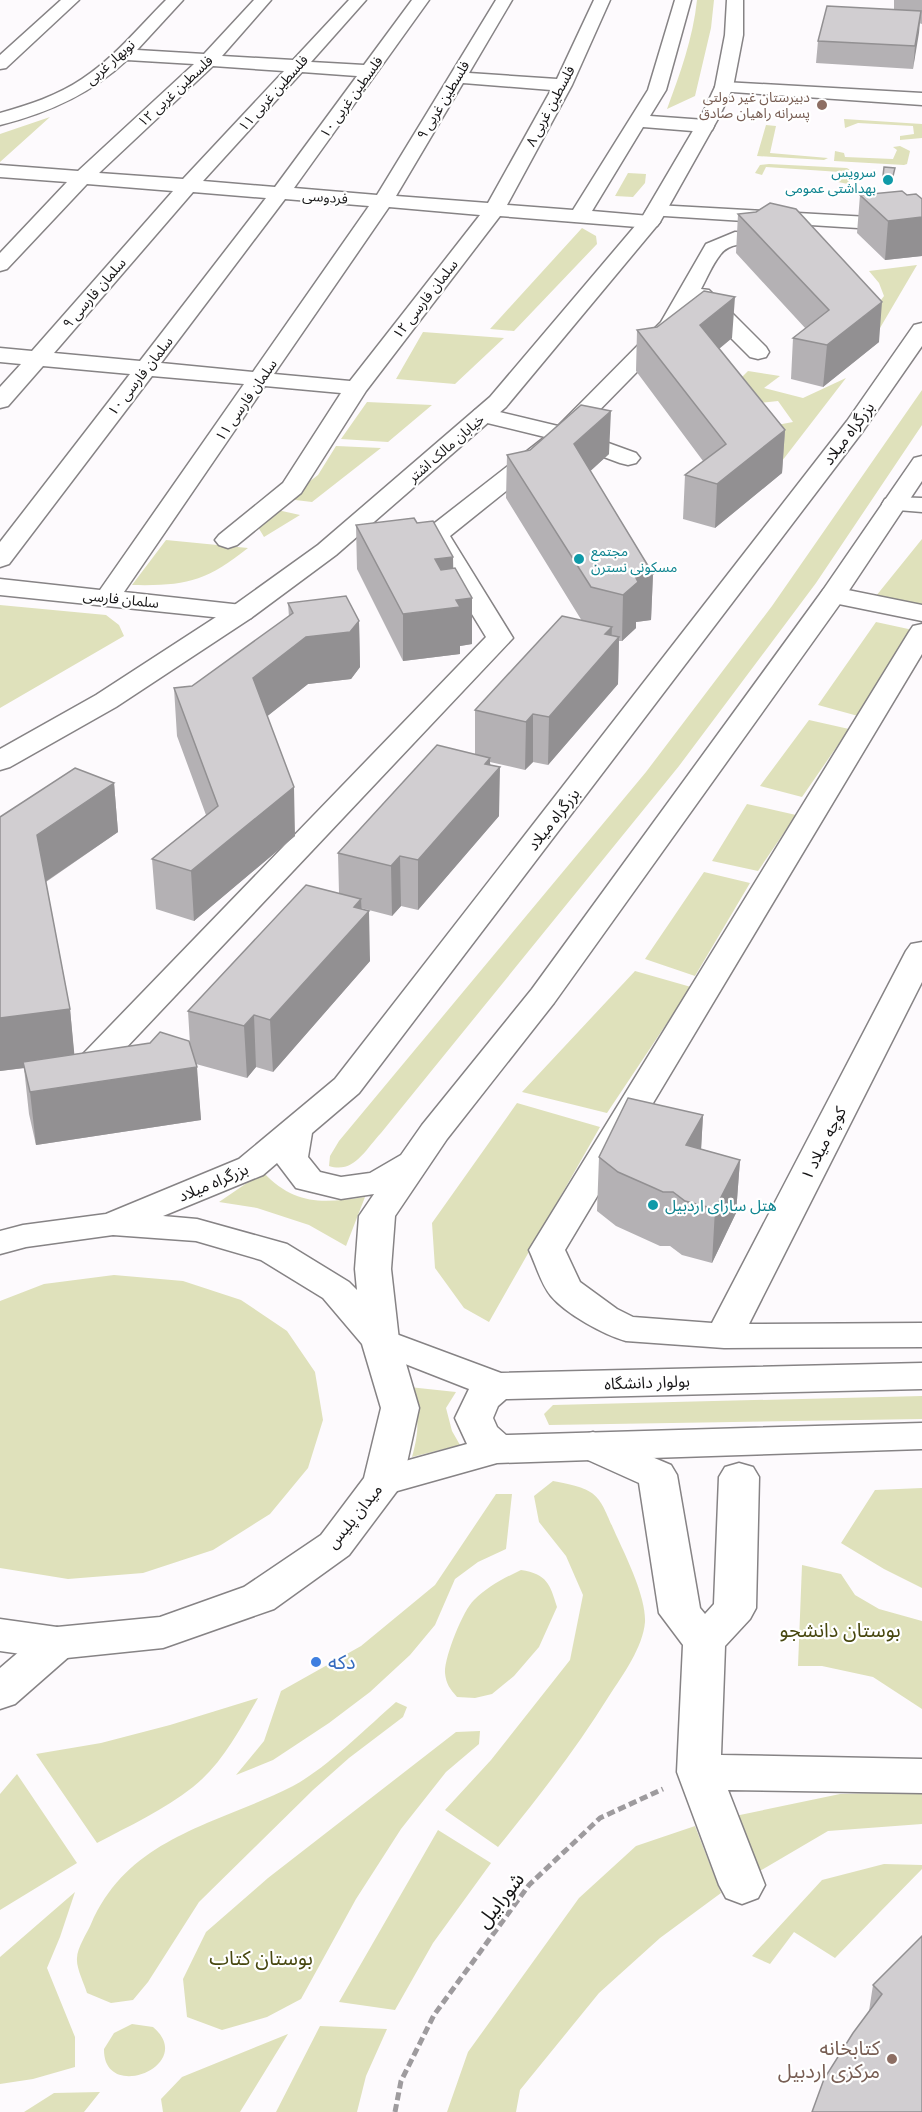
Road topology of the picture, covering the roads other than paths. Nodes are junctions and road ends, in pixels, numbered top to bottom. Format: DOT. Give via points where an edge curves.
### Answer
graph roads {
  1 [pos="71,0"];
  2 [pos="175,0"];
  3 [pos="263,0"];
  4 [pos="358,0"];
  5 [pos="421,0"];
  6 [pos="504,0"];
  7 [pos="602,0"];
  8 [pos="683,0"];
  9 [pos="735,0"];
  10 [pos="121,54"];
  11 [pos="3,57"];
  12 [pos="208,61"];
  13 [pos="296,67"];
  14 [pos="369,71"];
  15 [pos="457,77"];
  16 [pos="563,85"];
  17 [pos="724,87"];
  18 [pos="887,97"];
  19 [pos="922,99"];
  20 [pos="880,118"];
  21 [pos="0,119"];
  22 [pos="638,121"];
  23 [pos="705,126"];
  24 [pos="0,171"];
  25 [pos="82,178"];
  26 [pos="188,186"];
  27 [pos="280,193"];
  28 [pos="383,201"];
  29 [pos="494,210"];
  30 [pos="579,216"];
  31 [pos="653,216"];
  32 [pos="922,226"];
  33 [pos="801,243"];
  34 [pos="0,265"];
  35 [pos="692,286"];
  36 [pos="922,330"];
  37 [pos="758,352"];
  38 [pos="0,355"];
  39 [pos="37,358"];
  40 [pos="146,369"];
  41 [pos="261,379"];
  42 [pos="356,388"];
  43 [pos="0,401"];
  44 [pos="483,415"];
  45 [pos="562,434"];
  46 [pos="628,458"];
  47 [pos="922,463"];
  48 [pos="908,505"];
  49 [pos="228,540"];
  50 [pos="0,559"];
  51 [pos="0,587"];
  52 [pos="833,595"];
  53 [pos="107,598"];
  54 [pos="242,612"];
  55 [pos="922,613"];
  56 [pos="922,632"];
  57 [pos="0,761"];
  58 [pos="922,951"];
  59 [pos="95,1061"];
  60 [pos="294,1131"];
  61 [pos="413,1162"];
  62 [pos="113,1224"];
  63 [pos="0,1243"];
  64 [pos="922,1335"];
  65 [pos="724,1336"];
  66 [pos="380,1340"];
  67 [pos="922,1376"];
  68 [pos="497,1386"];
  69 [pos="922,1436"];
  70 [pos="593,1446"];
  71 [pos="497,1449"];
  72 [pos="739,1477"];
  73 [pos="383,1480"];
  74 [pos="0,1635"];
  75 [pos="704,1642"];
  76 [pos="57,1643"];
  77 [pos="0,1693"];
  78 [pos="699,1772"];
  79 [pos="922,1776"];
  80 [pos="742,1885"];
  1 -- 11 [label="main road"];
  2 -- 10 [label="main road, نوبهار غربی"];
  3 -- 12 [label="main road, فلسطین غربی ۱۲"];
  4 -- 13 [label="main road, فلسطین غربی ۱۱"];
  5 -- 14 [label="main road, فلسطین غربی ۱۰"];
  6 -- 15 [label="main road, فلسطین غربی ۹"];
  7 -- 16 [label="main road, فلسطین غربی ۸"];
  8 -- 22 [label="main road" via="657,90"];
  9 -- 17 [label="main road, خیابان مالک اشتر" via="734,35"];
  10 -- 12 [label="main road"];
  10 -- 21 [label="main road, نوبهار غربی" via="87,84 50,103"];
  12 -- 13 [label="main road"];
  12 -- 25 [label="main road, فلسطین غربی ۱۲"];
  13 -- 14 [label="main road"];
  13 -- 26 [label="main road, فلسطین غربی ۱۱"];
  14 -- 27 [label="main road, فلسطین غربی ۱۰"];
  15 -- 16 [label="main road"];
  15 -- 28 [label="main road, فلسطین غربی ۹"];
  16 -- 29 [label="main road, فلسطین غربی ۸"];
  17 -- 18 [label="main road"];
  17 -- 23 [label="main road, خیابان مالک اشتر"];
  18 -- 19 [label="main road"];
  18 -- 20 [label="main road"];
  22 -- 23 [label="main road"];
  22 -- 30 [label="main road"];
  23 -- 31 [label="main road, خیابان مالک اشتر"];
  24 -- 25 [label="main road, فردوسی"];
  25 -- 26 [label="main road, فردوسی"];
  25 -- 34 [label="main road, فلسطین غربی ۱۲"];
  26 -- 27 [label="main road, فردوسی"];
  26 -- 39 [label="main road, سلمان فارسی ۹"];
  27 -- 28 [label="main road, فردوسی"];
  27 -- 40 [label="main road, سلمان فارسی ۱۰"];
  28 -- 29 [label="main road, فردوسی"];
  28 -- 41 [label="main road, سلمان فارسی ۱۱"];
  29 -- 30 [label="main road, فردوسی"];
  29 -- 42 [label="main road, سلمان فارسی ۱۲"];
  30 -- 31 [label="main road, فردوسی"];
  31 -- 32 [label="main road, فردوسی"];
  31 -- 44 [label="main road, خیابان مالک اشتر"];
  33 -- 35 [label="main road" via="735,238 713,248"];
  35 -- 37 [label="main road"];
  35 -- 45 [label="main road" via="670,325"];
  36 -- 60 [label="main road, بزرگراه میلاد" via="855,426 347,1086"];
  38 -- 39 [label="main road"];
  39 -- 40 [label="main road"];
  39 -- 43 [label="main road, سلمان فارسی ۹"];
  40 -- 41 [label="main road"];
  40 -- 50 [label="main road, سلمان فارسی ۱۰"];
  41 -- 42 [label="main road"];
  41 -- 53 [label="main road, سلمان فارسی ۱۱"];
  42 -- 49 [label="main road, سلمان فارسی ۱۲" via="292,488"];
  44 -- 45 [label="main road"];
  44 -- 54 [label="main road, خیابان مالک اشتر" via="327,550"];
  45 -- 46 [label="main road"];
  45 -- 59 [label="main road" via="436,534 500,638"];
  47 -- 48 [label="main road"];
  48 -- 52 [label="main road"];
  51 -- 53 [label="main road, سلمان فارسی"];
  52 -- 55 [label="main road"];
  52 -- 61 [label="main road" via="543,996"];
  53 -- 54 [label="main road, سلمان فارسی"];
  54 -- 57 [label="main road, خیابان مالک اشتر" via="106,701"];
  56 -- 65 [label="main road" via="547,1250 565,1289 626,1329"];
  58 -- 65 [label="main road, کوچه میلاد ۱"];
  60 -- 61 [label="main road" via="291,1158 308,1180 341,1188 380,1182"];
  60 -- 62 [label="main road, بزرگراه میلاد" via="251,1167"];
  61 -- 66 [label="main road" via="377,1216 373,1269"];
  62 -- 63 [label="main road, میدان پلیس" via="22,1236"];
  62 -- 66 [label="main road, میدان پلیس" via="197,1230 274,1252 336,1290"];
  64 -- 65 [label="main road"];
  66 -- 68 [label="main road, بولوار دانشگاه"];
  66 -- 73 [label="main road, میدان پلیس" via="400,1408"];
  67 -- 68 [label="main road, بولوار دانشگاه"];
  68 -- 71 [label="main road" via="481,1400 474,1418 480,1434"];
  69 -- 70 [label="main road"];
  70 -- 71 [label="main road"];
  70 -- 75 [label="main road" via="657,1475 680,1613"];
  71 -- 73 [label="main road"];
  72 -- 75 [label="main road" via="735,1608"];
  73 -- 76 [label="main road, میدان پلیس" via="335,1545 259,1598 163,1632"];
  74 -- 76 [label="main road, میدان پلیس"];
  75 -- 78 [label="main road"];
  76 -- 77 [label="main road"];
  78 -- 79 [label="main road"];
  78 -- 80 [label="main road"];
}
